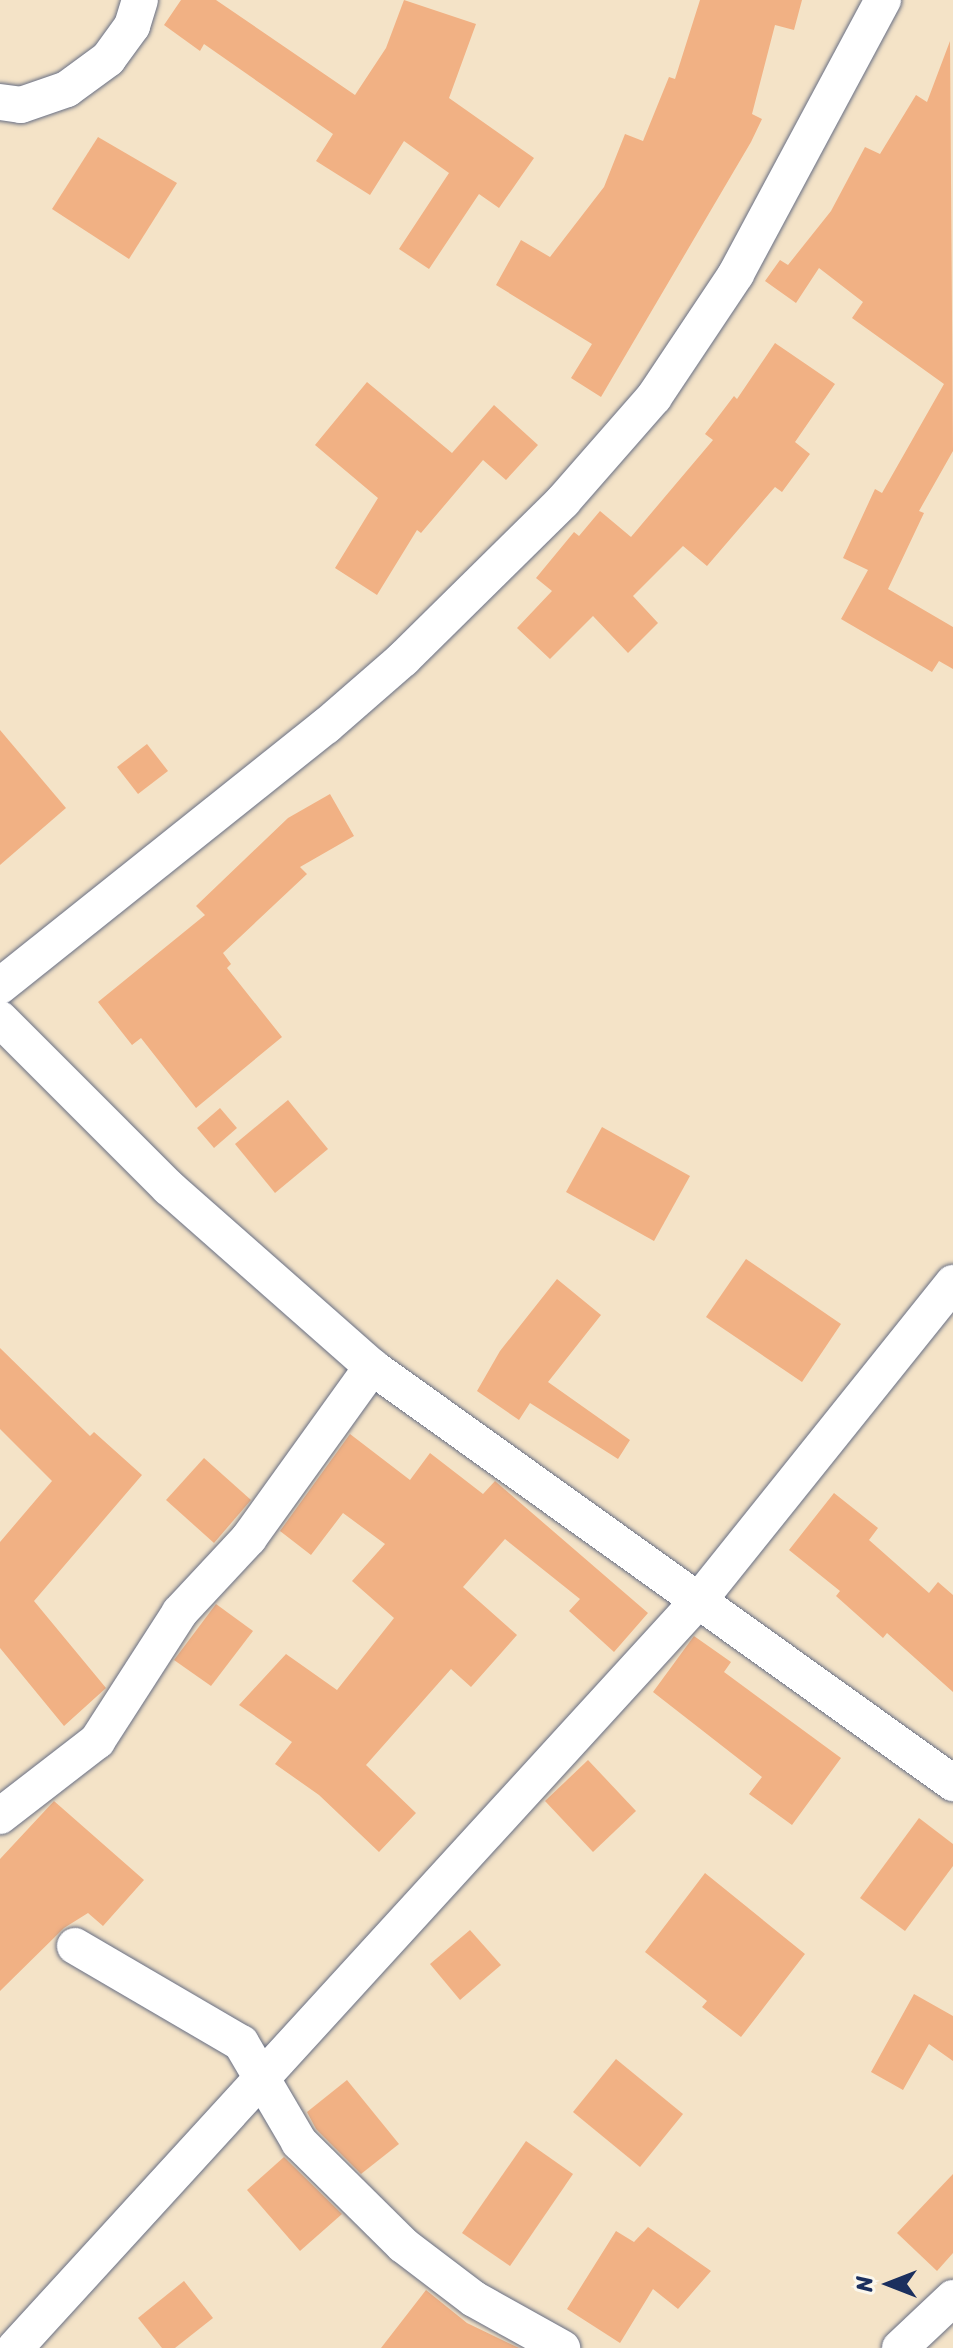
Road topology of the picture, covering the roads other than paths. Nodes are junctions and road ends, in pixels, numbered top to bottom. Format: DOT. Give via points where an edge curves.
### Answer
graph roads {
  1 [pos="140,0"];
  2 [pos="883,0"];
  3 [pos="0,102"];
  4 [pos="0,986"];
  5 [pos="0,1019"];
  6 [pos="953,1283"];
  7 [pos="372,1367"];
  8 [pos="700,1599"];
  9 [pos="953,1783"];
  10 [pos="0,1816"];
  11 [pos="75,1946"];
  12 [pos="259,2080"];
  13 [pos="953,2298"];
  14 [pos="15,2348"];
  15 [pos="562,2348"];
  16 [pos="900,2348"];
  1 -- 3 [label="street" via="132,26 108,59 67,89 21,105"];
  2 -- 4 [label="street" via="736,274 654,397 563,501 403,659 326,726"];
  5 -- 7 [label="street" via="169,1188"];
  6 -- 8 [label="street"];
  7 -- 8 [label="street"];
  7 -- 10 [label="street" via="249,1538 180,1612 97,1741"];
  8 -- 9 [label="street"];
  8 -- 12 [label="street"];
  11 -- 12 [label="street" via="241,2043"];
  12 -- 14 [label="street"];
  12 -- 15 [label="street" via="299,2142 403,2245 474,2299"];
  13 -- 16 [label="street"];
}
